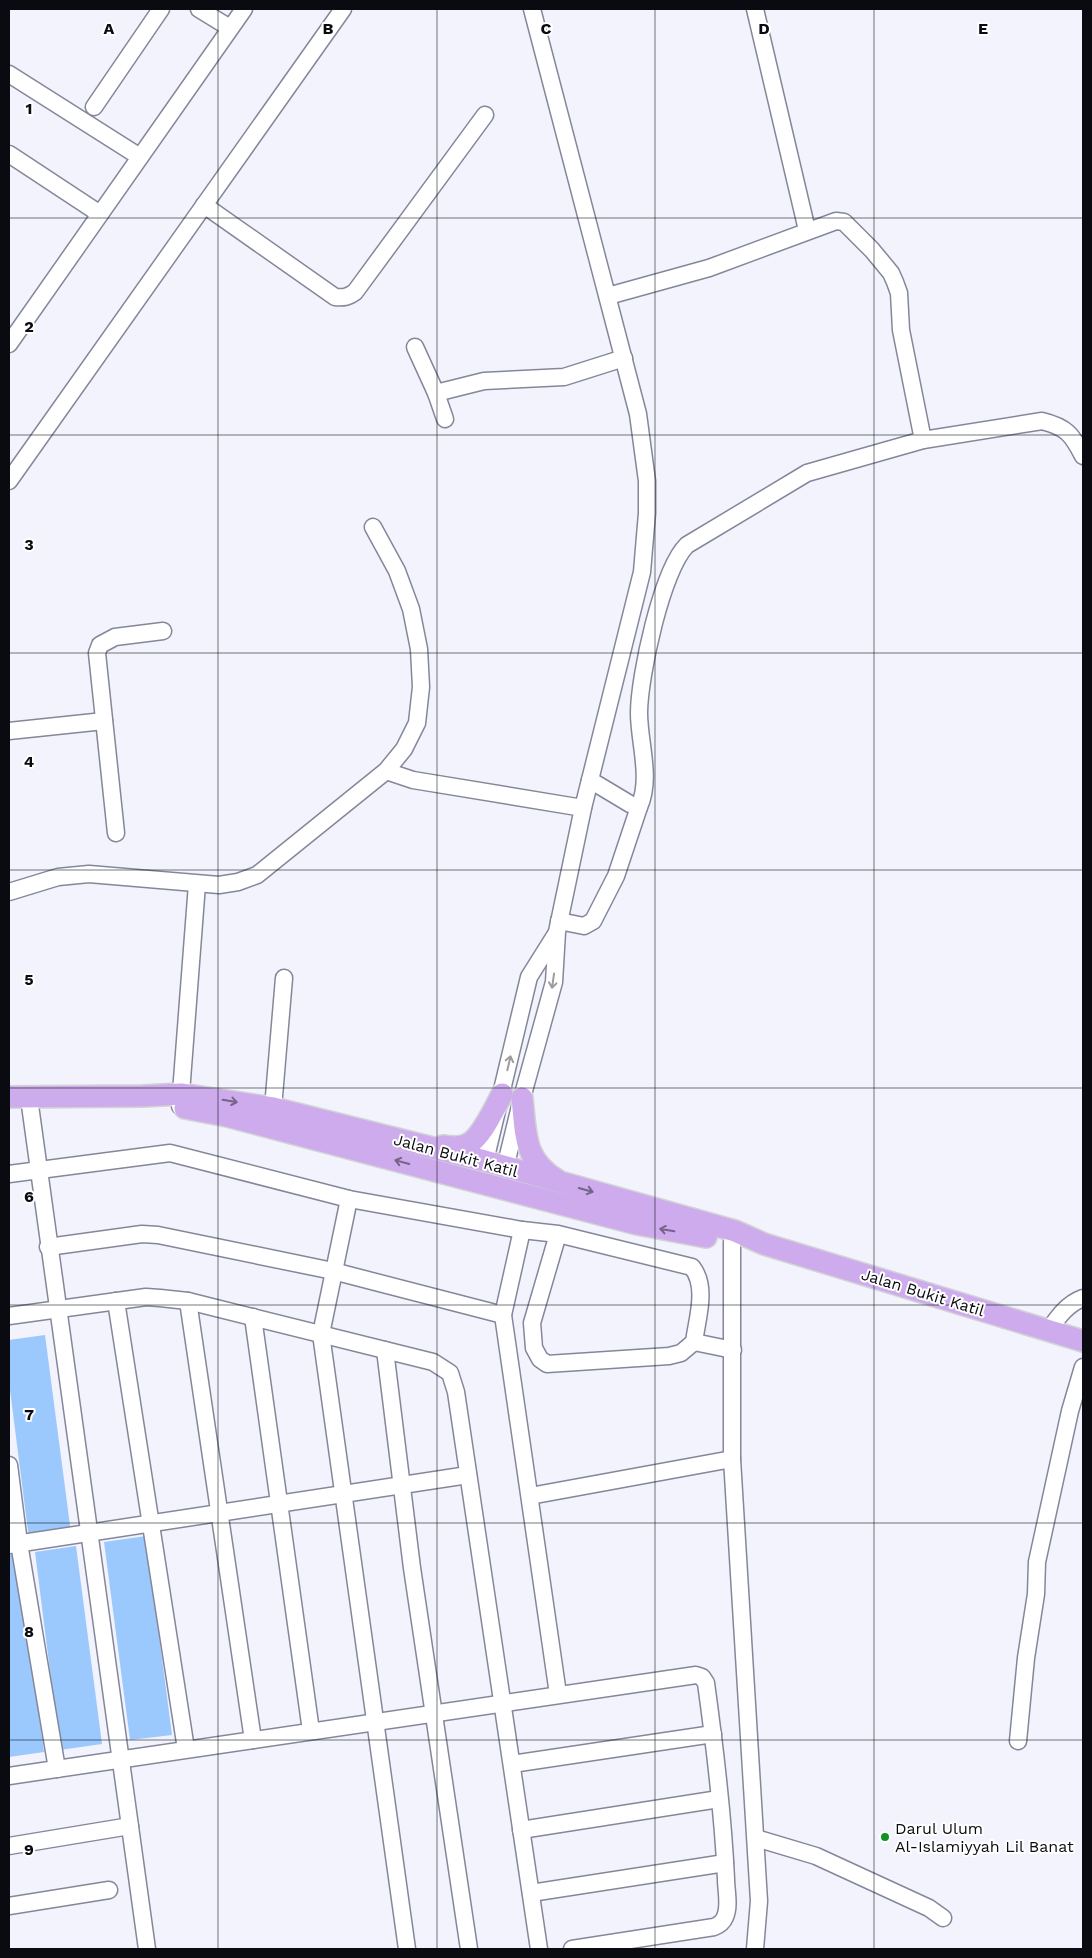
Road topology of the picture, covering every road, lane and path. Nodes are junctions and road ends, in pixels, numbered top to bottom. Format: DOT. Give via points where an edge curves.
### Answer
graph roads {
  1 [pos="161,9"];
  2 [pos="199,9"];
  3 [pos="244,9"];
  4 [pos="343,9"];
  5 [pos="532,9"];
  6 [pos="755,9"];
  7 [pos="230,28"];
  8 [pos="9,74"];
  9 [pos="94,107"];
  10 [pos="485,115"];
  11 [pos="9,154"];
  12 [pos="140,157"];
  13 [pos="204,205"];
  14 [pos="100,214"];
  15 [pos="807,230"];
  16 [pos="608,296"];
  17 [pos="14,327"];
  18 [pos="9,344"];
  19 [pos="415,346"];
  20 [pos="624,358"];
  21 [pos="436,392"];
  22 [pos="445,419"];
  23 [pos="923,440"];
  24 [pos="1083,456"];
  25 [pos="9,481"];
  26 [pos="373,527"];
  27 [pos="163,631"];
  28 [pos="104,721"];
  29 [pos="9,731"];
  30 [pos="386,771"];
  31 [pos="590,780"];
  32 [pos="639,807"];
  33 [pos="583,808"];
  34 [pos="116,833"];
  35 [pos="197,884"];
  36 [pos="9,892"];
  37 [pos="558,927"];
  38 [pos="284,978"];
  39 [pos="512,1096"];
  40 [pos="19,1098"];
  41 [pos="181,1100"];
  42 [pos="273,1108"];
  43 [pos="400,1140"];
  44 [pos="495,1167"];
  45 [pos="39,1170"];
  46 [pos="9,1174"];
  47 [pos="449,1175"];
  48 [pos="563,1184"];
  49 [pos="534,1197"];
  50 [pos="348,1199"];
  51 [pos="522,1230"];
  52 [pos="558,1234"];
  53 [pos="734,1237"];
  54 [pos="48,1246"];
  55 [pos="333,1272"];
  56 [pos="1083,1298"];
  57 [pos="116,1301"];
  58 [pos="188,1301"];
  59 [pos="58,1309"];
  60 [pos="503,1315"];
  61 [pos="9,1316"];
  62 [pos="253,1317"];
  63 [pos="1049,1330"];
  64 [pos="321,1334"];
  65 [pos="1083,1341"];
  66 [pos="694,1342"];
  67 [pos="385,1350"];
  68 [pos="733,1350"];
  69 [pos="1083,1367"];
  70 [pos="732,1459"];
  71 [pos="9,1465"];
  72 [pos="468,1475"];
  73 [pos="401,1485"];
  74 [pos="343,1494"];
  75 [pos="530,1496"];
  76 [pos="279,1504"];
  77 [pos="219,1513"];
  78 [pos="150,1523"];
  79 [pos="89,1533"];
  80 [pos="14,1544"];
  81 [pos="558,1694"];
  82 [pos="502,1702"];
  83 [pos="434,1713"];
  84 [pos="375,1721"];
  85 [pos="311,1731"];
  86 [pos="713,1734"];
  87 [pos="253,1740"];
  88 [pos="1018,1741"];
  89 [pos="186,1750"];
  90 [pos="121,1759"];
  91 [pos="512,1764"];
  92 [pos="57,1769"];
  93 [pos="9,1776"];
  94 [pos="719,1800"];
  95 [pos="130,1826"];
  96 [pos="522,1830"];
  97 [pos="756,1838"];
  98 [pos="9,1846"];
  99 [pos="725,1863"];
  100 [pos="109,1890"];
  101 [pos="531,1893"];
  102 [pos="9,1906"];
  103 [pos="943,1918"];
  104 [pos="605,1947"];
  105 [pos="147,1949"];
  106 [pos="407,1949"];
  107 [pos="469,1949"];
  108 [pos="539,1949"];
  109 [pos="572,1949"];
  110 [pos="755,1949"];
  1 -- 9 [label="street"];
  2 -- 7 [label="street"];
  3 -- 7 [label="street"];
  4 -- 13 [label="street"];
  5 -- 16 [label="street"];
  6 -- 15 [label="street"];
  7 -- 12 [label="street"];
  8 -- 12 [label="street"];
  10 -- 13 [label="street" via="355,292 348,297 335,297"];
  11 -- 14 [label="street"];
  12 -- 14 [label="street"];
  13 -- 25 [label="street"];
  14 -- 17 [label="street"];
  15 -- 16 [label="street" via="709,268"];
  15 -- 23 [label="street" via="836,221 844,222 891,274 899,293 901,330"];
  16 -- 20 [label="street"];
  17 -- 18 [label="street"];
  19 -- 21 [label="street"];
  20 -- 21 [label="street" via="564,377 484,381"];
  20 -- 31 [label="street" via="644,451 645,547 642,572"];
  21 -- 22 [label="street"];
  23 -- 24 [label="street" via="1042,421 1059,425 1074,439"];
  23 -- 32 [label="street" via="807,474 680,552 653,627 640,690 640,737 646,787"];
  26 -- 30 [label="street" via="397,571 419,649 417,723 404,749"];
  27 -- 28 [label="street" via="115,637 100,645 97,653"];
  28 -- 29 [label="street"];
  28 -- 34 [label="street"];
  30 -- 33 [label="street" via="413,780"];
  30 -- 35 [label="street" via="257,875 219,885"];
  31 -- 32 [label="street"];
  31 -- 33 [label="street"];
  32 -- 37 [label="street" via="616,876 593,921 584,926"];
  33 -- 37 [label="street"];
  35 -- 36 [label="street" via="89,874 58,877"];
  35 -- 41 [label="street"];
  37 -- 39 [label="street, one-way" via="554,982"];
  39 -- 37 [label="street, one-way" via="529,977"];
  38 -- 42 [label="street"];
  39 -- 43 [label="main road" via="467,1145 450,1147"];
  39 -- 44 [label="street"];
  39 -- 48 [label="main road" via="536,1162"];
  40 -- 41 [label="main road, Jalan Bukit Katil" via="143,1096"];
  40 -- 45 [label="street"];
  41 -- 42 [label="main road, Jalan Bukit Katil, one-way"];
  47 -- 41 [label="main road, Jalan Bukit Katil, one-way" via="227,1116"];
  42 -- 43 [label="main road, Jalan Bukit Katil"];
  43 -- 44 [label="main road, Jalan Bukit Katil"];
  44 -- 47 [label="main road"];
  44 -- 48 [label="main road, Jalan Bukit Katil"];
  44 -- 49 [label="main road"];
  45 -- 46 [label="street"];
  45 -- 50 [label="street" via="170,1153"];
  45 -- 54 [label="street"];
  47 -- 49 [label="main road, Jalan Bukit Katil"];
  48 -- 53 [label="main road, Jalan Bukit Katil, one-way"];
  53 -- 49 [label="main road, Jalan Bukit Katil, one-way" via="636,1224"];
  50 -- 51 [label="street"];
  50 -- 55 [label="street"];
  51 -- 52 [label="street"];
  51 -- 60 [label="street"];
  52 -- 66 [label="street" via="692,1267 697,1273 701,1292"];
  52 -- 66 [label="street" via="532,1323 534,1348 540,1359 547,1364 669,1356"];
  53 -- 63 [label="main road, Jalan Bukit Katil"];
  53 -- 68 [label="street"];
  54 -- 55 [label="street" via="142,1234 158,1235"];
  54 -- 59 [label="street"];
  55 -- 60 [label="street"];
  55 -- 64 [label="street"];
  56 -- 63 [label="street" via="1061,1313"];
  57 -- 58 [label="street" via="146,1297"];
  57 -- 59 [label="street"];
  57 -- 78 [label="street"];
  58 -- 62 [label="street"];
  58 -- 77 [label="street"];
  59 -- 61 [label="street"];
  59 -- 79 [label="street"];
  60 -- 75 [label="street"];
  62 -- 64 [label="street"];
  62 -- 76 [label="street"];
  63 -- 65 [label="main road, Jalan Bukit Katil"];
  64 -- 67 [label="street"];
  64 -- 74 [label="street"];
  66 -- 68 [label="street"];
  67 -- 72 [label="street" via="433,1362 450,1372"];
  67 -- 73 [label="street"];
  68 -- 70 [label="street"];
  69 -- 88 [label="street" via="1037,1562"];
  70 -- 75 [label="street"];
  70 -- 97 [label="street"];
  71 -- 80 [label="street"];
  72 -- 73 [label="street"];
  72 -- 82 [label="street"];
  73 -- 74 [label="street"];
  73 -- 83 [label="street"];
  74 -- 76 [label="street"];
  74 -- 84 [label="street"];
  75 -- 81 [label="street"];
  76 -- 77 [label="street"];
  76 -- 85 [label="street"];
  77 -- 78 [label="street"];
  77 -- 87 [label="street"];
  78 -- 79 [label="street"];
  78 -- 89 [label="street"];
  79 -- 80 [label="street"];
  79 -- 90 [label="street"];
  80 -- 92 [label="street"];
  81 -- 82 [label="street"];
  81 -- 86 [label="street" via="696,1675 706,1683"];
  82 -- 83 [label="street"];
  82 -- 91 [label="street"];
  83 -- 84 [label="street"];
  83 -- 107 [label="street"];
  84 -- 85 [label="street"];
  84 -- 106 [label="street"];
  85 -- 87 [label="street"];
  86 -- 91 [label="street"];
  86 -- 94 [label="street"];
  87 -- 89 [label="street"];
  89 -- 90 [label="street"];
  90 -- 92 [label="street"];
  90 -- 95 [label="street"];
  91 -- 96 [label="street"];
  92 -- 93 [label="street"];
  94 -- 96 [label="street"];
  94 -- 99 [label="street"];
  95 -- 98 [label="street"];
  95 -- 105 [label="street"];
  96 -- 101 [label="street"];
  97 -- 103 [label="street" via="816,1856 929,1908"];
  97 -- 110 [label="street" via="760,1901"];
  99 -- 101 [label="street"];
  99 -- 104 [label="street" via="727,1907 720,1924"];
  100 -- 102 [label="street"];
  101 -- 108 [label="street"];
  104 -- 109 [label="street"];
}
